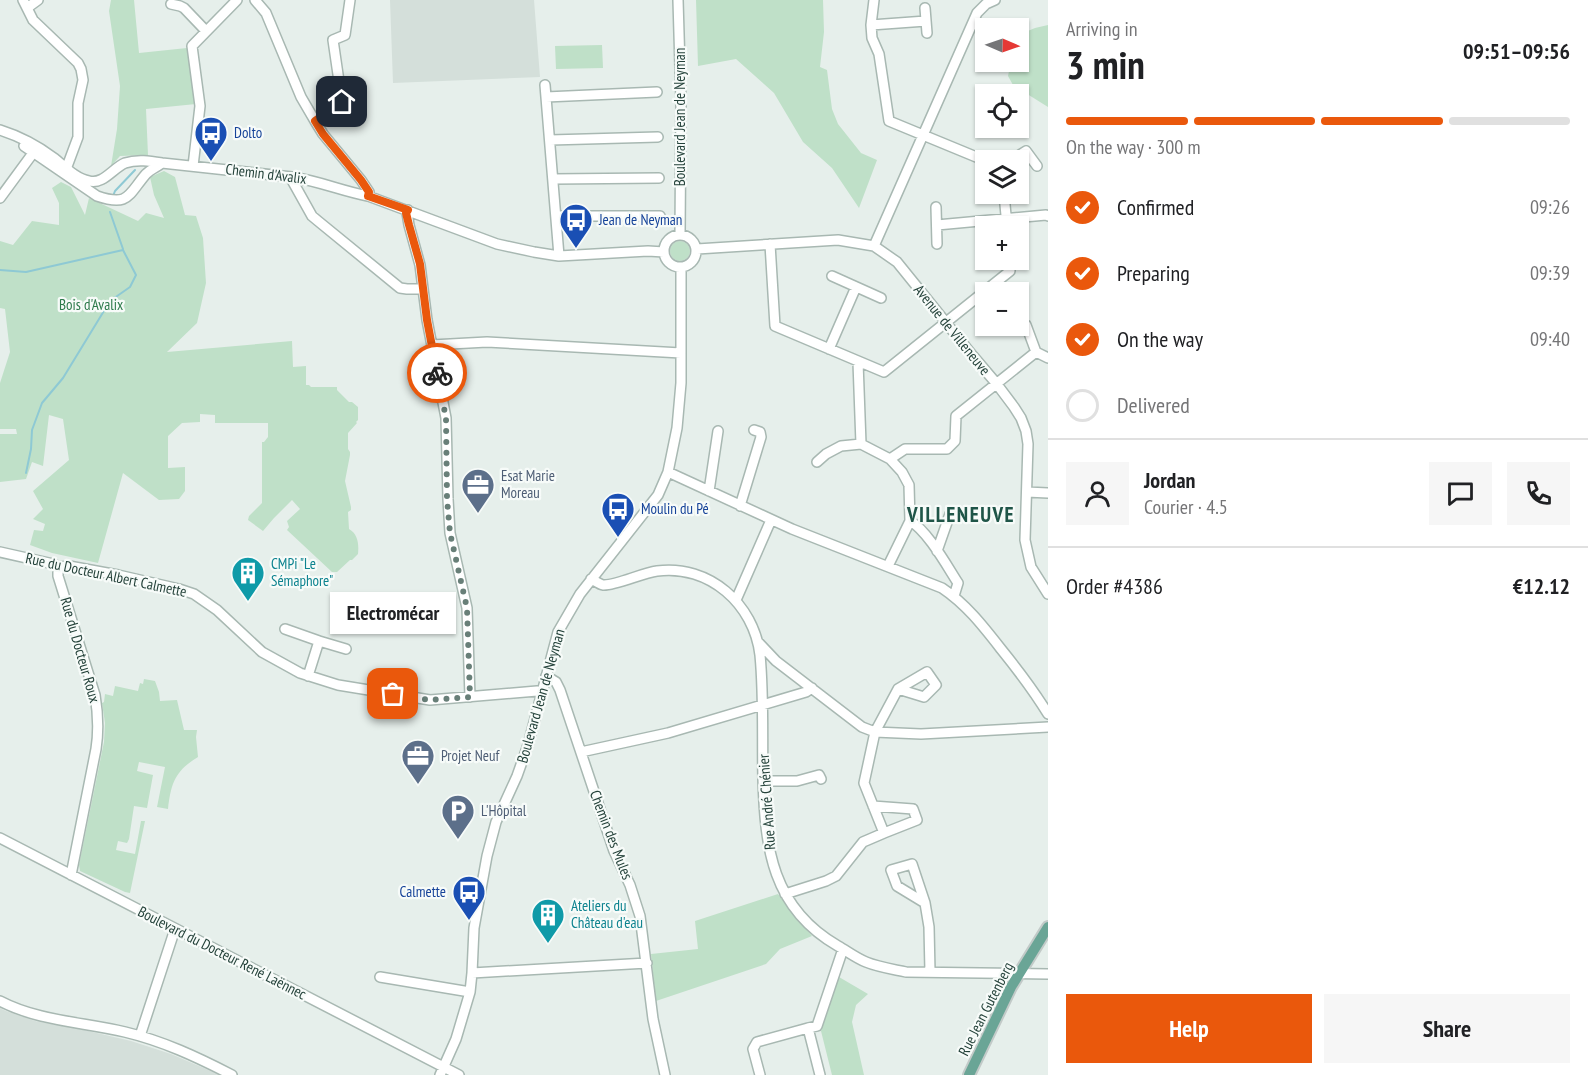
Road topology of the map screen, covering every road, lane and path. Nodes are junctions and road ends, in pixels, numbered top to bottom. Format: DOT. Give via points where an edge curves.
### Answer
graph roads {
  1 [pos="38,0"];
  2 [pos="237,0"];
  3 [pos="255,0"];
  4 [pos="350,0"];
  5 [pos="678,0"];
  6 [pos="874,0"];
  7 [pos="988,1"];
  8 [pos="25,4"];
  9 [pos="171,4"];
  10 [pos="925,8"];
  11 [pos="926,21"];
  12 [pos="871,25"];
  13 [pos="206,31"];
  14 [pos="927,33"];
  15 [pos="545,85"];
  16 [pos="657,92"];
  17 [pos="546,97"];
  18 [pos="315,121"];
  19 [pos="0,130"];
  20 [pos="0,135"];
  21 [pos="922,136"];
  22 [pos="658,137"];
  23 [pos="550,141"];
  24 [pos="35,150"];
  25 [pos="1029,155"];
  26 [pos="975,157"];
  27 [pos="162,164"];
  28 [pos="193,166"];
  29 [pos="1037,166"];
  30 [pos="66,171"];
  31 [pos="292,177"];
  32 [pos="659,178"];
  33 [pos="553,179"];
  34 [pos="368,196"];
  35 [pos="0,198"];
  36 [pos="936,207"];
  37 [pos="408,210"];
  38 [pos="556,216"];
  39 [pos="660,216"];
  40 [pos="1048,216"];
  41 [pos="1029,218"];
  42 [pos="975,224"];
  43 [pos="937,225"];
  44 [pos="680,234"];
  45 [pos="770,244"];
  46 [pos="937,244"];
  47 [pos="874,246"];
  48 [pos="697,249"];
  49 [pos="664,252"];
  50 [pos="559,256"];
  51 [pos="681,267"];
  52 [pos="1010,270"];
  53 [pos="832,276"];
  54 [pos="856,287"];
  55 [pos="423,289"];
  56 [pos="881,298"];
  57 [pos="946,322"];
  58 [pos="1029,333"];
  59 [pos="432,345"];
  60 [pos="830,350"];
  61 [pos="1036,352"];
  62 [pos="681,354"];
  63 [pos="1048,358"];
  64 [pos="858,362"];
  65 [pos="996,383"];
  66 [pos="753,430"];
  67 [pos="718,431"];
  68 [pos="861,444"];
  69 [pos="890,459"];
  70 [pos="817,462"];
  71 [pos="668,472"];
  72 [pos="709,491"];
  73 [pos="1027,492"];
  74 [pos="1048,493"];
  75 [pos="740,506"];
  76 [pos="950,514"];
  77 [pos="771,520"];
  78 [pos="910,521"];
  79 [pos="937,551"];
  80 [pos="0,552"];
  81 [pos="888,566"];
  82 [pos="60,567"];
  83 [pos="591,579"];
  84 [pos="1048,594"];
  85 [pos="954,596"];
  86 [pos="736,600"];
  87 [pos="285,629"];
  88 [pos="319,641"];
  89 [pos="758,642"];
  90 [pos="346,650"];
  91 [pos="776,662"];
  92 [pos="761,664"];
  93 [pos="546,675"];
  94 [pos="308,676"];
  95 [pos="812,688"];
  96 [pos="898,689"];
  97 [pos="542,692"];
  98 [pos="470,697"];
  99 [pos="762,704"];
  100 [pos="1048,714"];
  101 [pos="1048,727"];
  102 [pos="875,732"];
  103 [pos="581,752"];
  104 [pos="821,779"];
  105 [pos="763,781"];
  106 [pos="873,806"];
  107 [pos="884,832"];
  108 [pos="0,838"];
  109 [pos="70,875"];
  110 [pos="785,894"];
  111 [pos="925,903"];
  112 [pos="1048,927"];
  113 [pos="175,929"];
  114 [pos="843,949"];
  115 [pos="647,963"];
  116 [pos="930,972"];
  117 [pos="472,973"];
  118 [pos="1020,973"];
  119 [pos="1048,974"];
  120 [pos="380,977"];
  121 [pos="470,992"];
  122 [pos="0,1001"];
  123 [pos="808,1028"];
  124 [pos="140,1036"];
  125 [pos="442,1071"];
  126 [pos="232,1075"];
  127 [pos="459,1075"];
  128 [pos="665,1075"];
  129 [pos="760,1075"];
  130 [pos="820,1075"];
  131 [pos="969,1075"];
  1 -- 8 [label="street"];
  2 -- 13 [label="street"];
  3 -- 18 [label="street" via="266,13"];
  4 -- 18 [label="street" via="345,35 333,40 342,102"];
  5 -- 44 [label="street, Boulevard Jean de Neyman"];
  6 -- 12 [label="street"];
  7 -- 21 [label="street" via="971,24"];
  8 -- 30 [label="street" via="33,20 81,69 78,137"];
  9 -- 13 [label="street" via="184,8"];
  10 -- 11 [label="street"];
  11 -- 12 [label="street"];
  11 -- 14 [label="street"];
  12 -- 21 [label="street" via="889,121"];
  13 -- 28 [label="street" via="192,46 200,106"];
  15 -- 17 [label="street"];
  16 -- 17 [label="street"];
  17 -- 23 [label="street"];
  18 -- 34 [label="street" via="361,180"];
  19 -- 24 [label="street, Chemin d'Avalix"];
  20 -- 24 [label="street, Chemin d'Avalix"];
  21 -- 26 [label="street"];
  21 -- 47 [label="street"];
  22 -- 23 [label="street"];
  23 -- 33 [label="street"];
  24 -- 30 [label="street, Chemin d'Avalix"];
  24 -- 35 [label="street"];
  25 -- 29 [label="street"];
  27 -- 28 [label="street, Chemin d'Avalix"];
  27 -- 30 [label="street, Chemin d'Avalix" via="146,160 126,163 101,180 90,182"];
  27 -- 30 [label="street, Chemin d'Avalix" via="147,173 124,200 110,201 97,196"];
  28 -- 31 [label="street, Chemin d'Avalix"];
  31 -- 34 [label="street, Chemin d'Avalix"];
  31 -- 55 [label="street" via="312,216 400,288"];
  32 -- 33 [label="street"];
  33 -- 38 [label="street"];
  34 -- 37 [label="street, Chemin d'Avalix"];
  36 -- 43 [label="street"];
  37 -- 50 [label="street, Chemin d'Avalix" via="497,244"];
  37 -- 55 [label="street"];
  38 -- 39 [label="street"];
  38 -- 50 [label="street"];
  40 -- 41 [label="street"];
  42 -- 43 [label="street"];
  43 -- 46 [label="street"];
  44 -- 48 [label="street" via="693,240"];
  44 -- 49 [label="street" via="670,238"];
  45 -- 47 [label="street, Avenue de Villeneuve" via="838,240"];
  45 -- 48 [label="street, Avenue de Villeneuve"];
  45 -- 60 [label="street" via="775,326"];
  47 -- 57 [label="street, Avenue de Villeneuve" via="897,262"];
  48 -- 51 [label="street" via="691,264"];
  49 -- 50 [label="street, Chemin d'Avalix"];
  49 -- 51 [label="street" via="671,265"];
  51 -- 62 [label="street, Boulevard Jean de Neyman"];
  52 -- 57 [label="street"];
  53 -- 54 [label="street"];
  54 -- 56 [label="street"];
  54 -- 60 [label="street"];
  55 -- 59 [label="street"];
  57 -- 64 [label="street" via="884,372"];
  57 -- 65 [label="street, Avenue de Villeneuve"];
  58 -- 61 [label="street"];
  59 -- 62 [label="street" via="487,342"];
  59 -- 98 [label="street" via="446,418 450,533 467,608"];
  60 -- 64 [label="street"];
  61 -- 63 [label="street"];
  61 -- 65 [label="street"];
  62 -- 71 [label="street, Boulevard Jean de Neyman" via="677,428"];
  64 -- 68 [label="street"];
  65 -- 69 [label="street" via="956,416 955,441 947,449 905,449"];
  65 -- 73 [label="street, Avenue de Villeneuve" via="1026,431"];
  66 -- 75 [label="street" via="760,432 761,437"];
  67 -- 72 [label="street"];
  68 -- 69 [label="street"];
  68 -- 70 [label="street" via="841,446"];
  69 -- 78 [label="street" via="909,485"];
  71 -- 72 [label="street"];
  71 -- 83 [label="street, Boulevard Jean de Neyman" via="658,495"];
  72 -- 75 [label="street"];
  73 -- 74 [label="street"];
  73 -- 84 [label="street, Avenue de Villeneuve" via="1025,540 1031,567"];
  75 -- 77 [label="street"];
  76 -- 79 [label="street"];
  77 -- 81 [label="street"];
  77 -- 86 [label="street"];
  78 -- 79 [label="street"];
  78 -- 81 [label="street"];
  79 -- 85 [label="street" via="958,583"];
  80 -- 82 [label="street, Rue du Docteur Albert Calmette"];
  81 -- 85 [label="street"];
  82 -- 94 [label="street, Rue du Docteur Albert Calmette" via="118,575 194,594 218,610 262,652"];
  82 -- 109 [label="street, Rue du Docteur Roux" via="58,576 95,694 99,732"];
  83 -- 86 [label="street" via="611,585 658,571 693,573 721,587"];
  83 -- 93 [label="street, Boulevard Jean de Neyman" via="558,632"];
  85 -- 100 [label="street" via="977,618"];
  86 -- 89 [label="street"];
  87 -- 88 [label="street"];
  88 -- 90 [label="street"];
  88 -- 94 [label="street"];
  89 -- 91 [label="street"];
  89 -- 92 [label="street"];
  91 -- 92 [label="street"];
  91 -- 95 [label="street"];
  92 -- 99 [label="street"];
  93 -- 97 [label="street, Boulevard Jean de Neyman"];
  93 -- 103 [label="street, Chemin des Mules" via="560,690"];
  94 -- 98 [label="street, Rue du Docteur Albert Calmette" via="338,685 430,700"];
  95 -- 99 [label="street"];
  95 -- 102 [label="street" via="862,727"];
  96 -- 102 [label="street"];
  97 -- 98 [label="street, Rue du Docteur Albert Calmette"];
  97 -- 117 [label="street, Boulevard Jean de Neyman" via="528,745 496,822 487,856 474,928"];
  99 -- 103 [label="street" via="668,733"];
  99 -- 105 [label="street, Rue André Chénier"];
  101 -- 102 [label="street" via="941,734"];
  102 -- 106 [label="street" via="864,783"];
  103 -- 115 [label="street, Chemin des Mules" via="640,916"];
  104 -- 105 [label="street" via="819,776 797,781"];
  105 -- 110 [label="street, Rue André Chénier" via="766,836"];
  106 -- 107 [label="street"];
  106 -- 107 [label="street" via="913,809 917,819"];
  107 -- 110 [label="street" via="863,842 836,876"];
  108 -- 109 [label="street, Boulevard du Docteur René Laënnec"];
  109 -- 113 [label="street, Boulevard du Docteur René Laënnec"];
  110 -- 114 [label="street, Rue André Chénier" via="808,925"];
  111 -- 116 [label="street"];
  112 -- 118 [label="main road, Rue Jean Gutenberg"];
  113 -- 124 [label="street"];
  113 -- 125 [label="street, Boulevard du Docteur René Laënnec"];
  114 -- 116 [label="street, Rue André Chénier" via="884,968"];
  114 -- 123 [label="street" via="817,1026"];
  115 -- 117 [label="street"];
  115 -- 128 [label="street, Chemin des Mules"];
  116 -- 118 [label="street, Rue André Chénier"];
  117 -- 121 [label="street, Boulevard Jean de Neyman"];
  118 -- 119 [label="street, Rue André Chénier"];
  118 -- 131 [label="main road, Rue Jean Gutenberg"];
  120 -- 121 [label="street"];
  121 -- 125 [label="street, Boulevard Jean de Neyman"];
  122 -- 124 [label="street" via="23,1012"];
  123 -- 129 [label="street" via="757,1042 753,1048"];
  123 -- 130 [label="street"];
  124 -- 126 [label="street" via="193,1055"];
  125 -- 127 [label="street, Boulevard du Docteur René Laënnec"];
}
